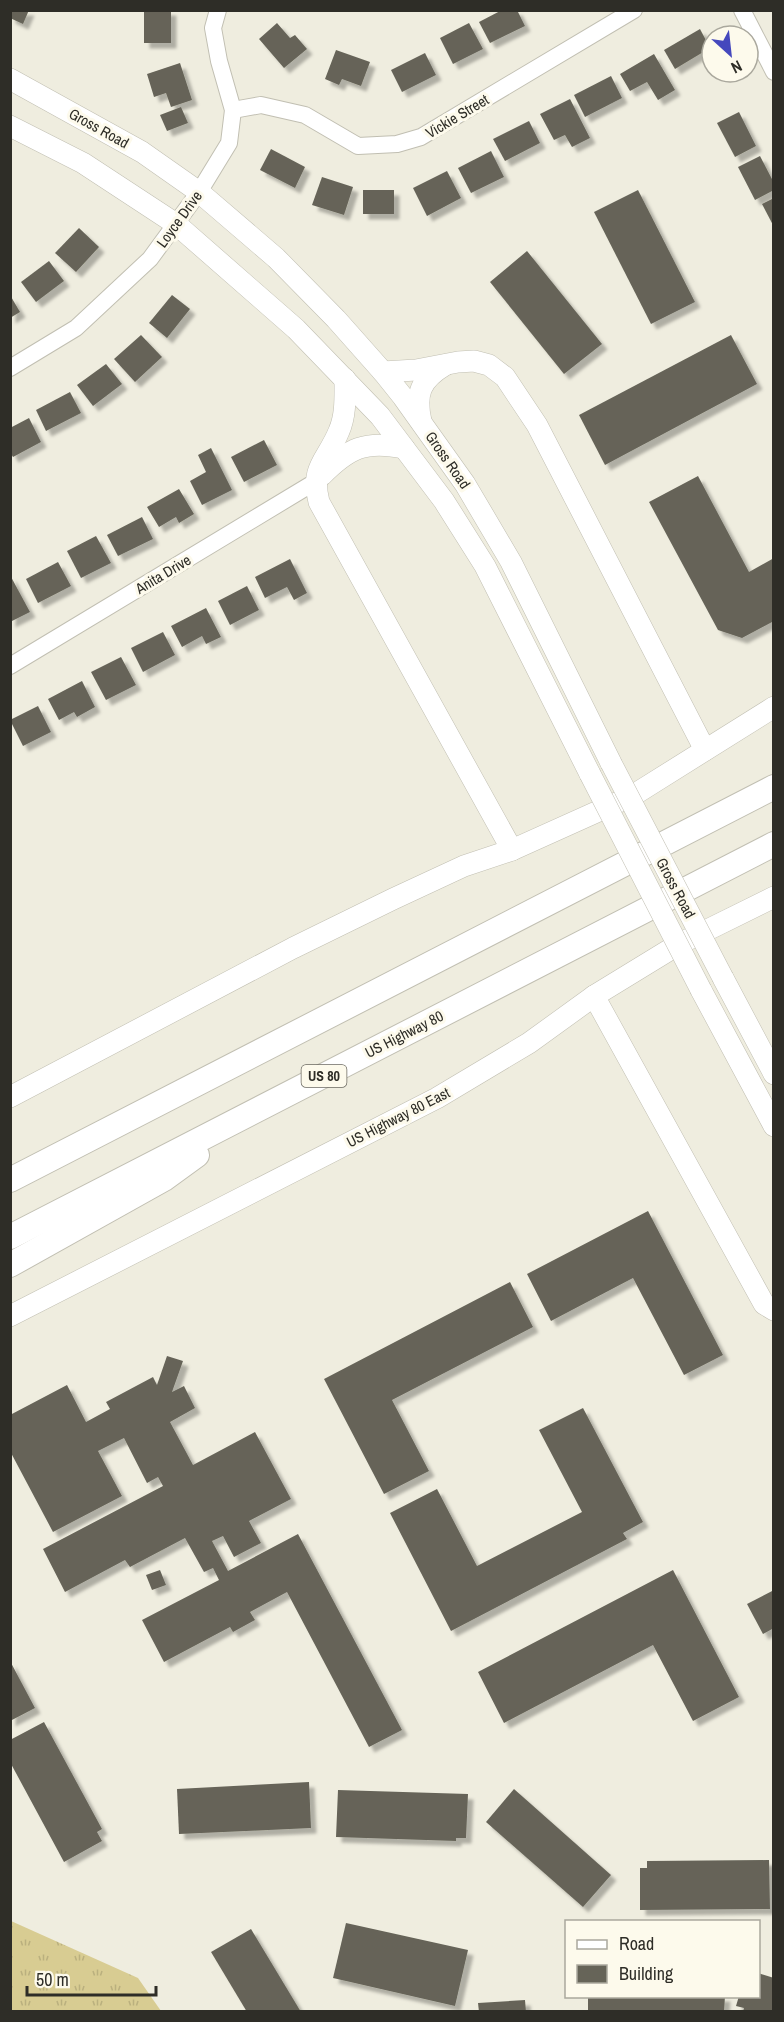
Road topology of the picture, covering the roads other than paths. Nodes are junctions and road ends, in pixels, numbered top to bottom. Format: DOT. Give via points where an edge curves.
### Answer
graph roads {
  1 [pos="218,10"];
  2 [pos="634,10"];
  3 [pos="742,10"];
  4 [pos="774,72"];
  5 [pos="10,79"];
  6 [pos="233,110"];
  7 [pos="10,126"];
  8 [pos="199,192"];
  9 [pos="176,224"];
  10 [pos="445,364"];
  11 [pos="10,368"];
  12 [pos="383,372"];
  13 [pos="345,379"];
  14 [pos="421,421"];
  15 [pos="404,448"];
  16 [pos="315,482"];
  17 [pos="10,666"];
  18 [pos="774,707"];
  19 [pos="705,750"];
  20 [pos="774,786"];
  21 [pos="774,844"];
  22 [pos="512,850"];
  23 [pos="774,897"];
  24 [pos="594,996"];
  25 [pos="774,1074"];
  26 [pos="10,1097"];
  27 [pos="262,1108"];
  28 [pos="774,1126"];
  29 [pos="10,1180"];
  30 [pos="10,1237"];
  31 [pos="10,1264"];
  32 [pos="774,1310"];
  33 [pos="10,1316"];
  1 -- 6 [label="street, Loyce Drive" via="213,28"];
  2 -- 6 [label="street, Vickie Street" via="421,137 397,144 358,146 305,115 261,105"];
  3 -- 4 [label="street"];
  5 -- 8 [label="main road, Gross Road" via="142,152"];
  6 -- 8 [label="street, Loyce Drive" via="229,143"];
  7 -- 9 [label="main road, Gross Road" via="83,163"];
  8 -- 9 [label="street, Loyce Drive"];
  8 -- 12 [label="main road, Gross Road" via="276,258"];
  9 -- 11 [label="street, Loyce Drive" via="150,259 76,328"];
  9 -- 13 [label="main road, Gross Road" via="296,329"];
  10 -- 12 [label="main road"];
  10 -- 14 [label="main road" via="427,378 419,393"];
  10 -- 19 [label="main road" via="474,361 489,365 505,377 518,395"];
  12 -- 14 [label="main road, Gross Road"];
  13 -- 15 [label="main road, Gross Road"];
  13 -- 16 [label="main road" via="345,411 339,432 318,468"];
  14 -- 25 [label="main road, Gross Road, bridge" via="465,484 511,562 610,763"];
  15 -- 16 [label="main road" via="381,444 363,447 345,454"];
  15 -- 28 [label="main road, Gross Road, bridge" via="485,566"];
  16 -- 17 [label="street, Anita Drive"];
  16 -- 22 [label="main road" via="319,502"];
  18 -- 19 [label="main road"];
  19 -- 22 [label="main road" via="632,796"];
  20 -- 29 [label="highway"];
  21 -- 27 [label="highway, US Highway 80 / US 80"];
  22 -- 26 [label="main road" via="464,866 293,948"];
  23 -- 24 [label="main road, US Highway 80 East" via="679,944"];
  24 -- 32 [label="main road" via="764,1304"];
  24 -- 33 [label="main road, US Highway 80 East" via="529,1043 437,1098"];
  27 -- 30 [label="highway, US Highway 80 / US 80"];
  27 -- 31 [label="highway" via="164,1179"];
}
